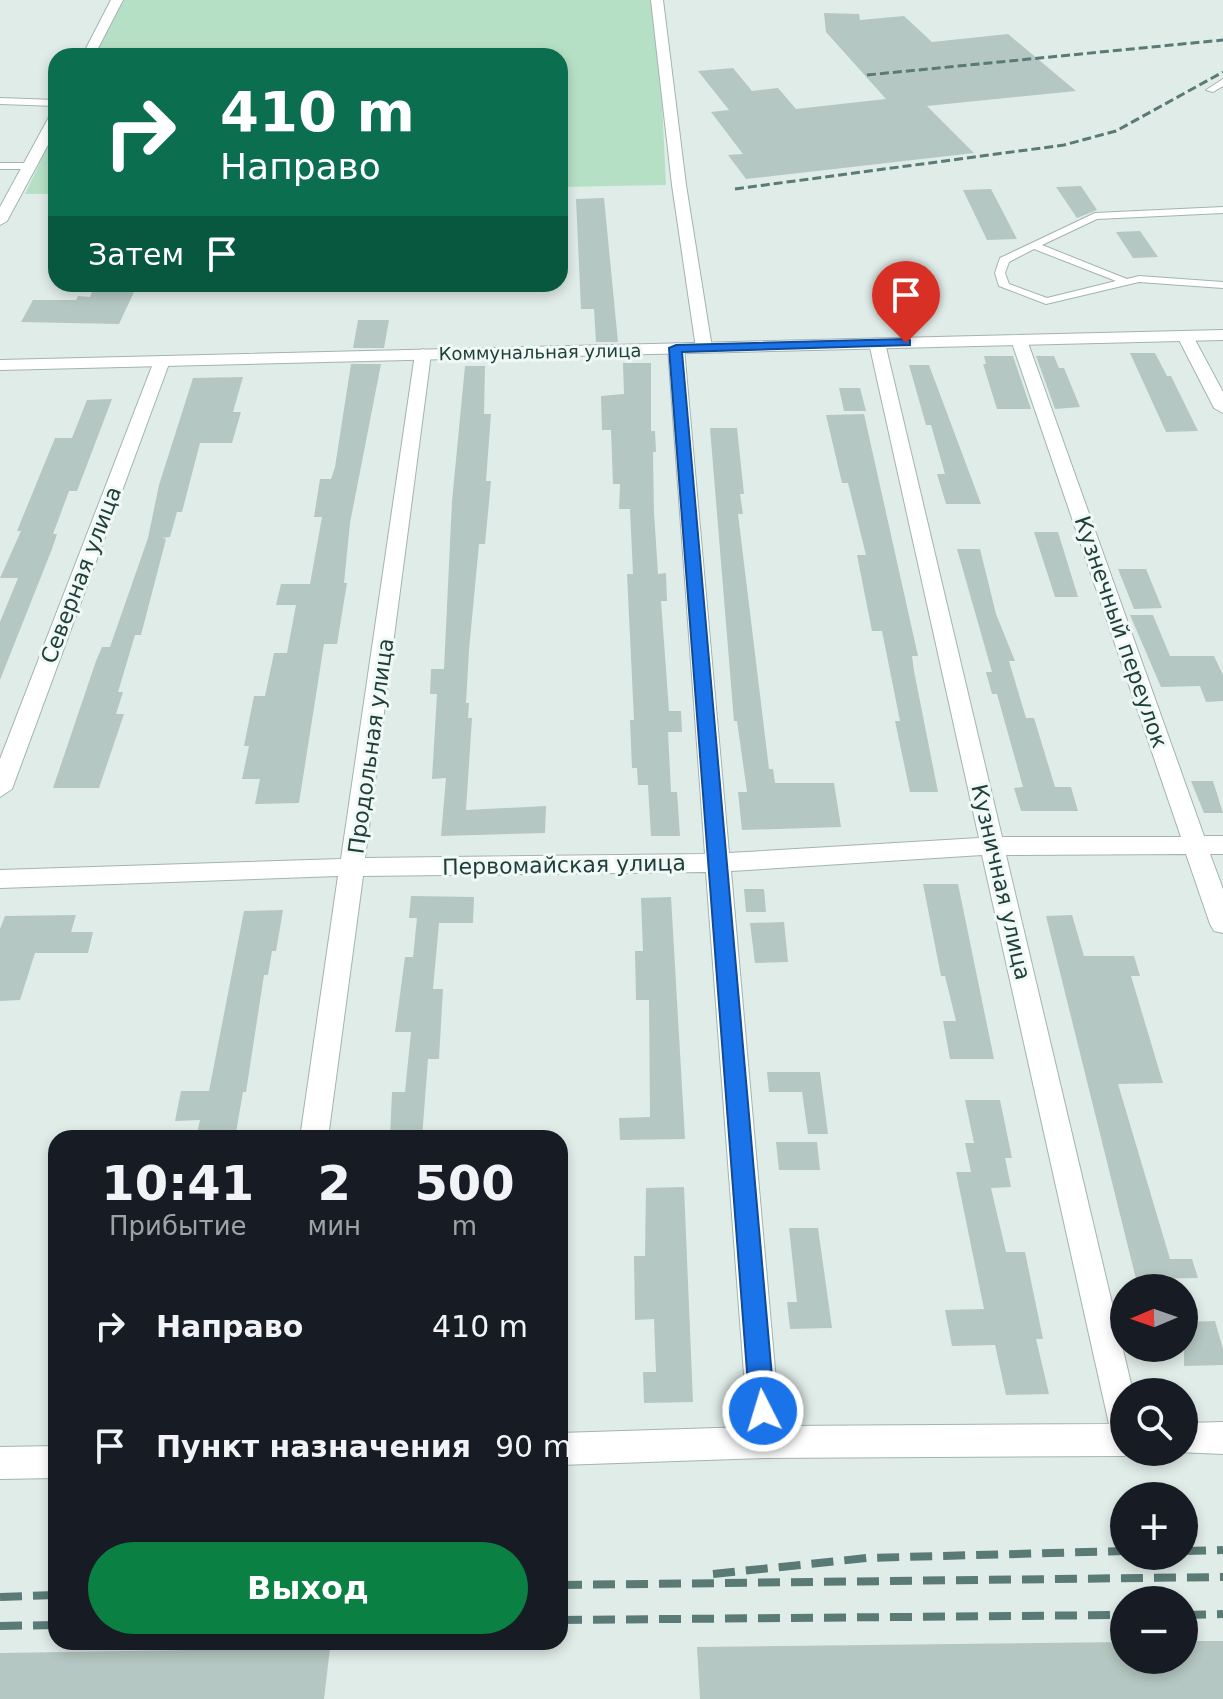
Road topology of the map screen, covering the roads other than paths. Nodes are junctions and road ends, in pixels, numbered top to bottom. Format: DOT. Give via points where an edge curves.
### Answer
graph roads {
  1 [pos="117,0"];
  2 [pos="657,0"];
  3 [pos="92,48"];
  4 [pos="1223,82"];
  5 [pos="1210,90"];
  6 [pos="0,101"];
  7 [pos="48,103"];
  8 [pos="48,132"];
  9 [pos="0,166"];
  10 [pos="30,166"];
  11 [pos="1223,210"];
  12 [pos="0,221"];
  13 [pos="1032,245"];
  14 [pos="1126,281"];
  15 [pos="1223,285"];
  16 [pos="1223,335"];
  17 [pos="1185,336"];
  18 [pos="1019,340"];
  19 [pos="877,343"];
  20 [pos="676,348"];
  21 [pos="704,348"];
  22 [pos="423,354"];
  23 [pos="162,361"];
  24 [pos="0,365"];
  25 [pos="1223,408"];
  26 [pos="0,789"];
  27 [pos="1195,845"];
  28 [pos="1223,845"];
  29 [pos="993,846"];
  30 [pos="717,863"];
  31 [pos="354,867"];
  32 [pos="0,879"];
  33 [pos="1223,924"];
  34 [pos="315,1130"];
  35 [pos="1114,1378"];
  36 [pos="1223,1438"];
  37 [pos="1198,1439"];
  38 [pos="1110,1440"];
  39 [pos="765,1442"];
  40 [pos="568,1449"];
  41 [pos="48,1462"];
  42 [pos="0,1463"];
  1 -- 3 [label="street"];
  2 -- 21 [label="street"];
  4 -- 5 [label="lane"];
  6 -- 7 [label="lane"];
  8 -- 10 [label="street"];
  9 -- 10 [label="lane"];
  10 -- 12 [label="street"];
  11 -- 13 [label="lane" via="1095,216"];
  13 -- 14 [label="lane"];
  13 -- 14 [label="lane" via="1004,260 1000,273 1004,286 1029,298 1059,301"];
  14 -- 15 [label="lane" via="1165,278"];
  16 -- 17 [label="street, Коммунальная улица"];
  17 -- 18 [label="street, Коммунальная улица"];
  17 -- 25 [label="street"];
  18 -- 19 [label="street, Коммунальная улица"];
  18 -- 27 [label="street, Кузнечный переулок"];
  19 -- 21 [label="street, Коммунальная улица"];
  19 -- 29 [label="street, Кузничная улица"];
  20 -- 21 [label="street, Коммунальная улица"];
  20 -- 22 [label="street, Коммунальная улица"];
  20 -- 30 [label="street"];
  22 -- 23 [label="street, Коммунальная улица"];
  22 -- 31 [label="street, Продольная улица"];
  23 -- 24 [label="street, Коммунальная улица"];
  23 -- 26 [label="street, Северная улица"];
  27 -- 28 [label="street, Первомайская улица"];
  27 -- 29 [label="street, Первомайская улица"];
  27 -- 33 [label="street, Кузнечный переулок"];
  29 -- 30 [label="street, Первомайская улица"];
  29 -- 35 [label="street, Кузничная улица"];
  30 -- 31 [label="street, Первомайская улица"];
  30 -- 39 [label="street"];
  31 -- 32 [label="street, Первомайская улица"];
  31 -- 34 [label="street, Продольная улица"];
  36 -- 37 [label="street"];
  38 -- 39 [label="street"];
  39 -- 40 [label="street"];
  41 -- 42 [label="street"];
}
